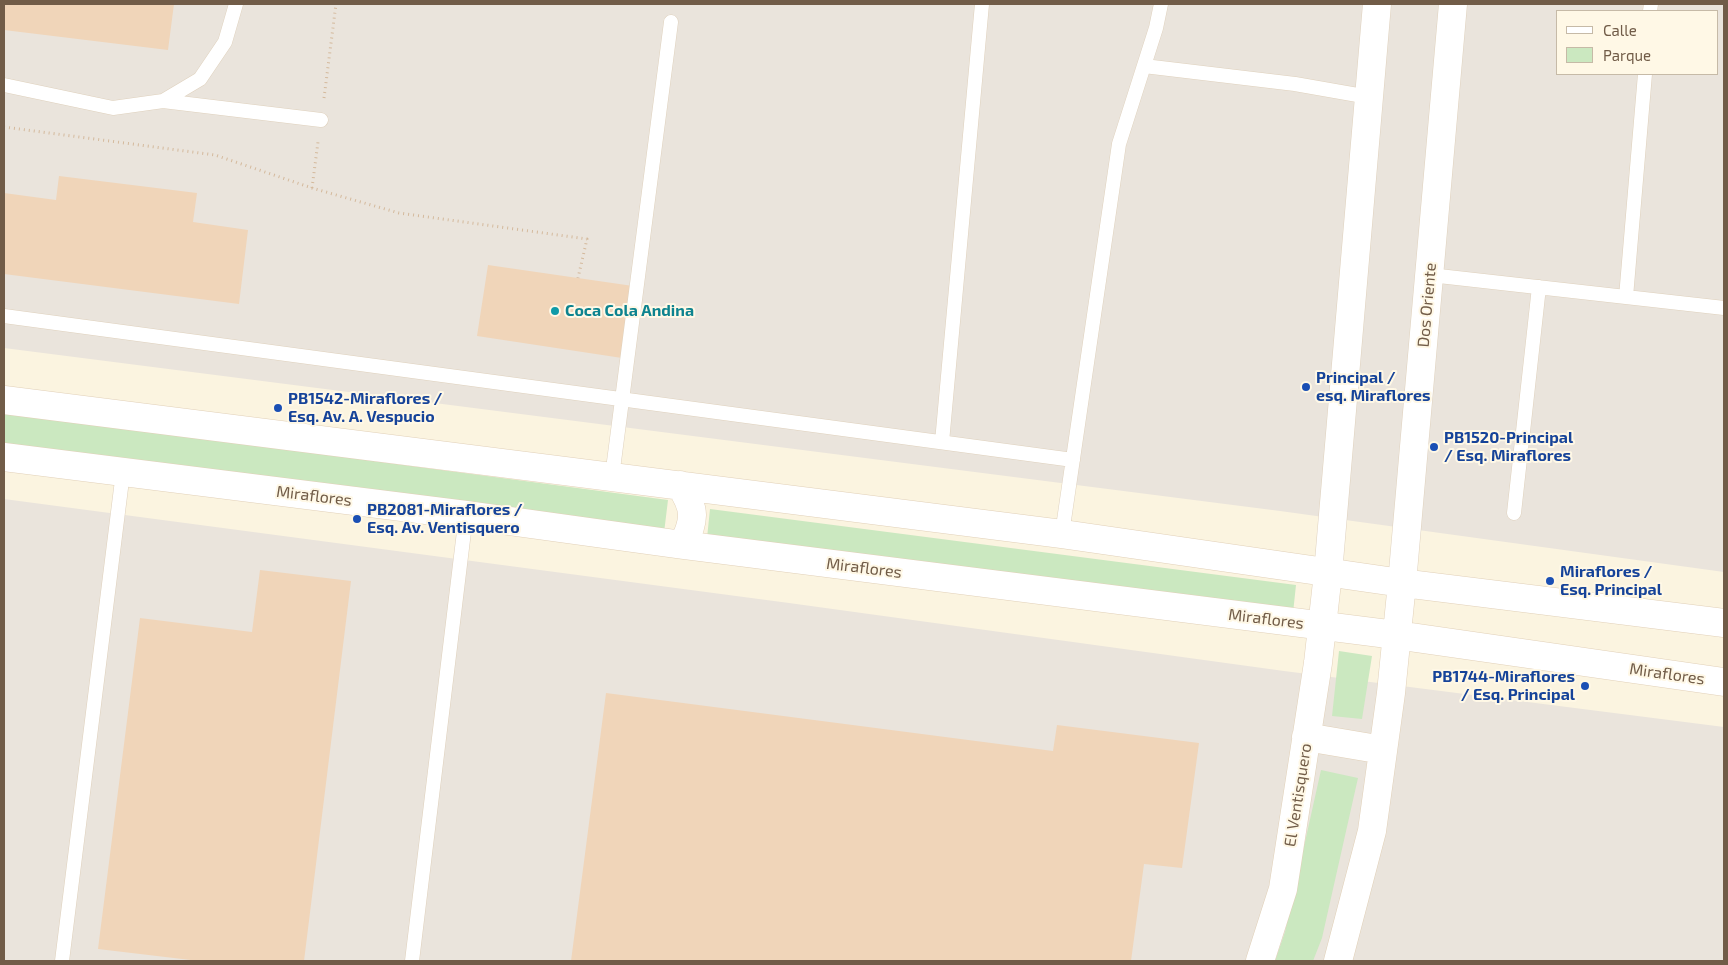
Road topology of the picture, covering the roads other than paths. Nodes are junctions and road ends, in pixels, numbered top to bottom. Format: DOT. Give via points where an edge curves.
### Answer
graph roads {
  1 [pos="236,4"];
  2 [pos="982,4"];
  3 [pos="1161,4"];
  4 [pos="1378,4"];
  5 [pos="1453,4"];
  6 [pos="671,22"];
  7 [pos="1144,66"];
  8 [pos="1645,75"];
  9 [pos="4,85"];
  10 [pos="1369,97"];
  11 [pos="162,101"];
  12 [pos="321,120"];
  13 [pos="1430,274"];
  14 [pos="1539,287"];
  15 [pos="1626,297"];
  16 [pos="1724,308"];
  17 [pos="4,316"];
  18 [pos="622,399"];
  19 [pos="4,400"];
  20 [pos="942,442"];
  21 [pos="4,457"];
  22 [pos="1073,460"];
  23 [pos="123,472"];
  24 [pos="612,477"];
  25 [pos="680,485"];
  26 [pos="1514,513"];
  27 [pos="466,515"];
  28 [pos="1062,534"];
  29 [pos="683,545"];
  30 [pos="1328,573"];
  31 [pos="1402,583"];
  32 [pos="1724,623"];
  33 [pos="1322,626"];
  34 [pos="1396,635"];
  35 [pos="1724,682"];
  36 [pos="1306,737"];
  37 [pos="1383,750"];
  38 [pos="62,961"];
  39 [pos="412,961"];
  40 [pos="1260,961"];
  41 [pos="1338,961"];
  1 -- 11 [label="lane" via="225,42 200,78"];
  2 -- 20 [label="lane"];
  3 -- 7 [label="lane"];
  4 -- 10 [label="main road"];
  5 -- 13 [label="main road, Dos Oriente"];
  6 -- 18 [label="lane"];
  7 -- 10 [label="lane" via="1294,84"];
  7 -- 22 [label="lane" via="1119,144"];
  8 -- 15 [label="lane"];
  9 -- 11 [label="lane" via="113,108"];
  10 -- 30 [label="main road"];
  11 -- 12 [label="lane"];
  13 -- 14 [label="lane"];
  13 -- 31 [label="main road, Dos Oriente"];
  14 -- 15 [label="lane"];
  14 -- 26 [label="lane"];
  15 -- 16 [label="lane"];
  17 -- 18 [label="lane"];
  18 -- 20 [label="lane"];
  18 -- 24 [label="lane"];
  19 -- 24 [label="main road"];
  20 -- 22 [label="lane"];
  21 -- 23 [label="main road, Miraflores"];
  22 -- 28 [label="lane"];
  23 -- 27 [label="main road, Miraflores"];
  23 -- 38 [label="lane"];
  24 -- 25 [label="main road"];
  25 -- 28 [label="main road"];
  25 -- 29 [label="main road" via="689,498 692,512 691,528"];
  27 -- 29 [label="main road, Miraflores"];
  27 -- 39 [label="lane"];
  28 -- 30 [label="main road"];
  29 -- 33 [label="main road, Miraflores"];
  30 -- 31 [label="main road"];
  30 -- 33 [label="main road"];
  31 -- 32 [label="main road"];
  31 -- 34 [label="main road, Dos Oriente"];
  33 -- 34 [label="main road, Miraflores"];
  33 -- 36 [label="main road, El Ventisquero"];
  34 -- 35 [label="main road, Miraflores"];
  34 -- 37 [label="main road"];
  36 -- 37 [label="main road"];
  36 -- 40 [label="main road, El Ventisquero" via="1283,890"];
  37 -- 41 [label="main road" via="1372,831"];
}
